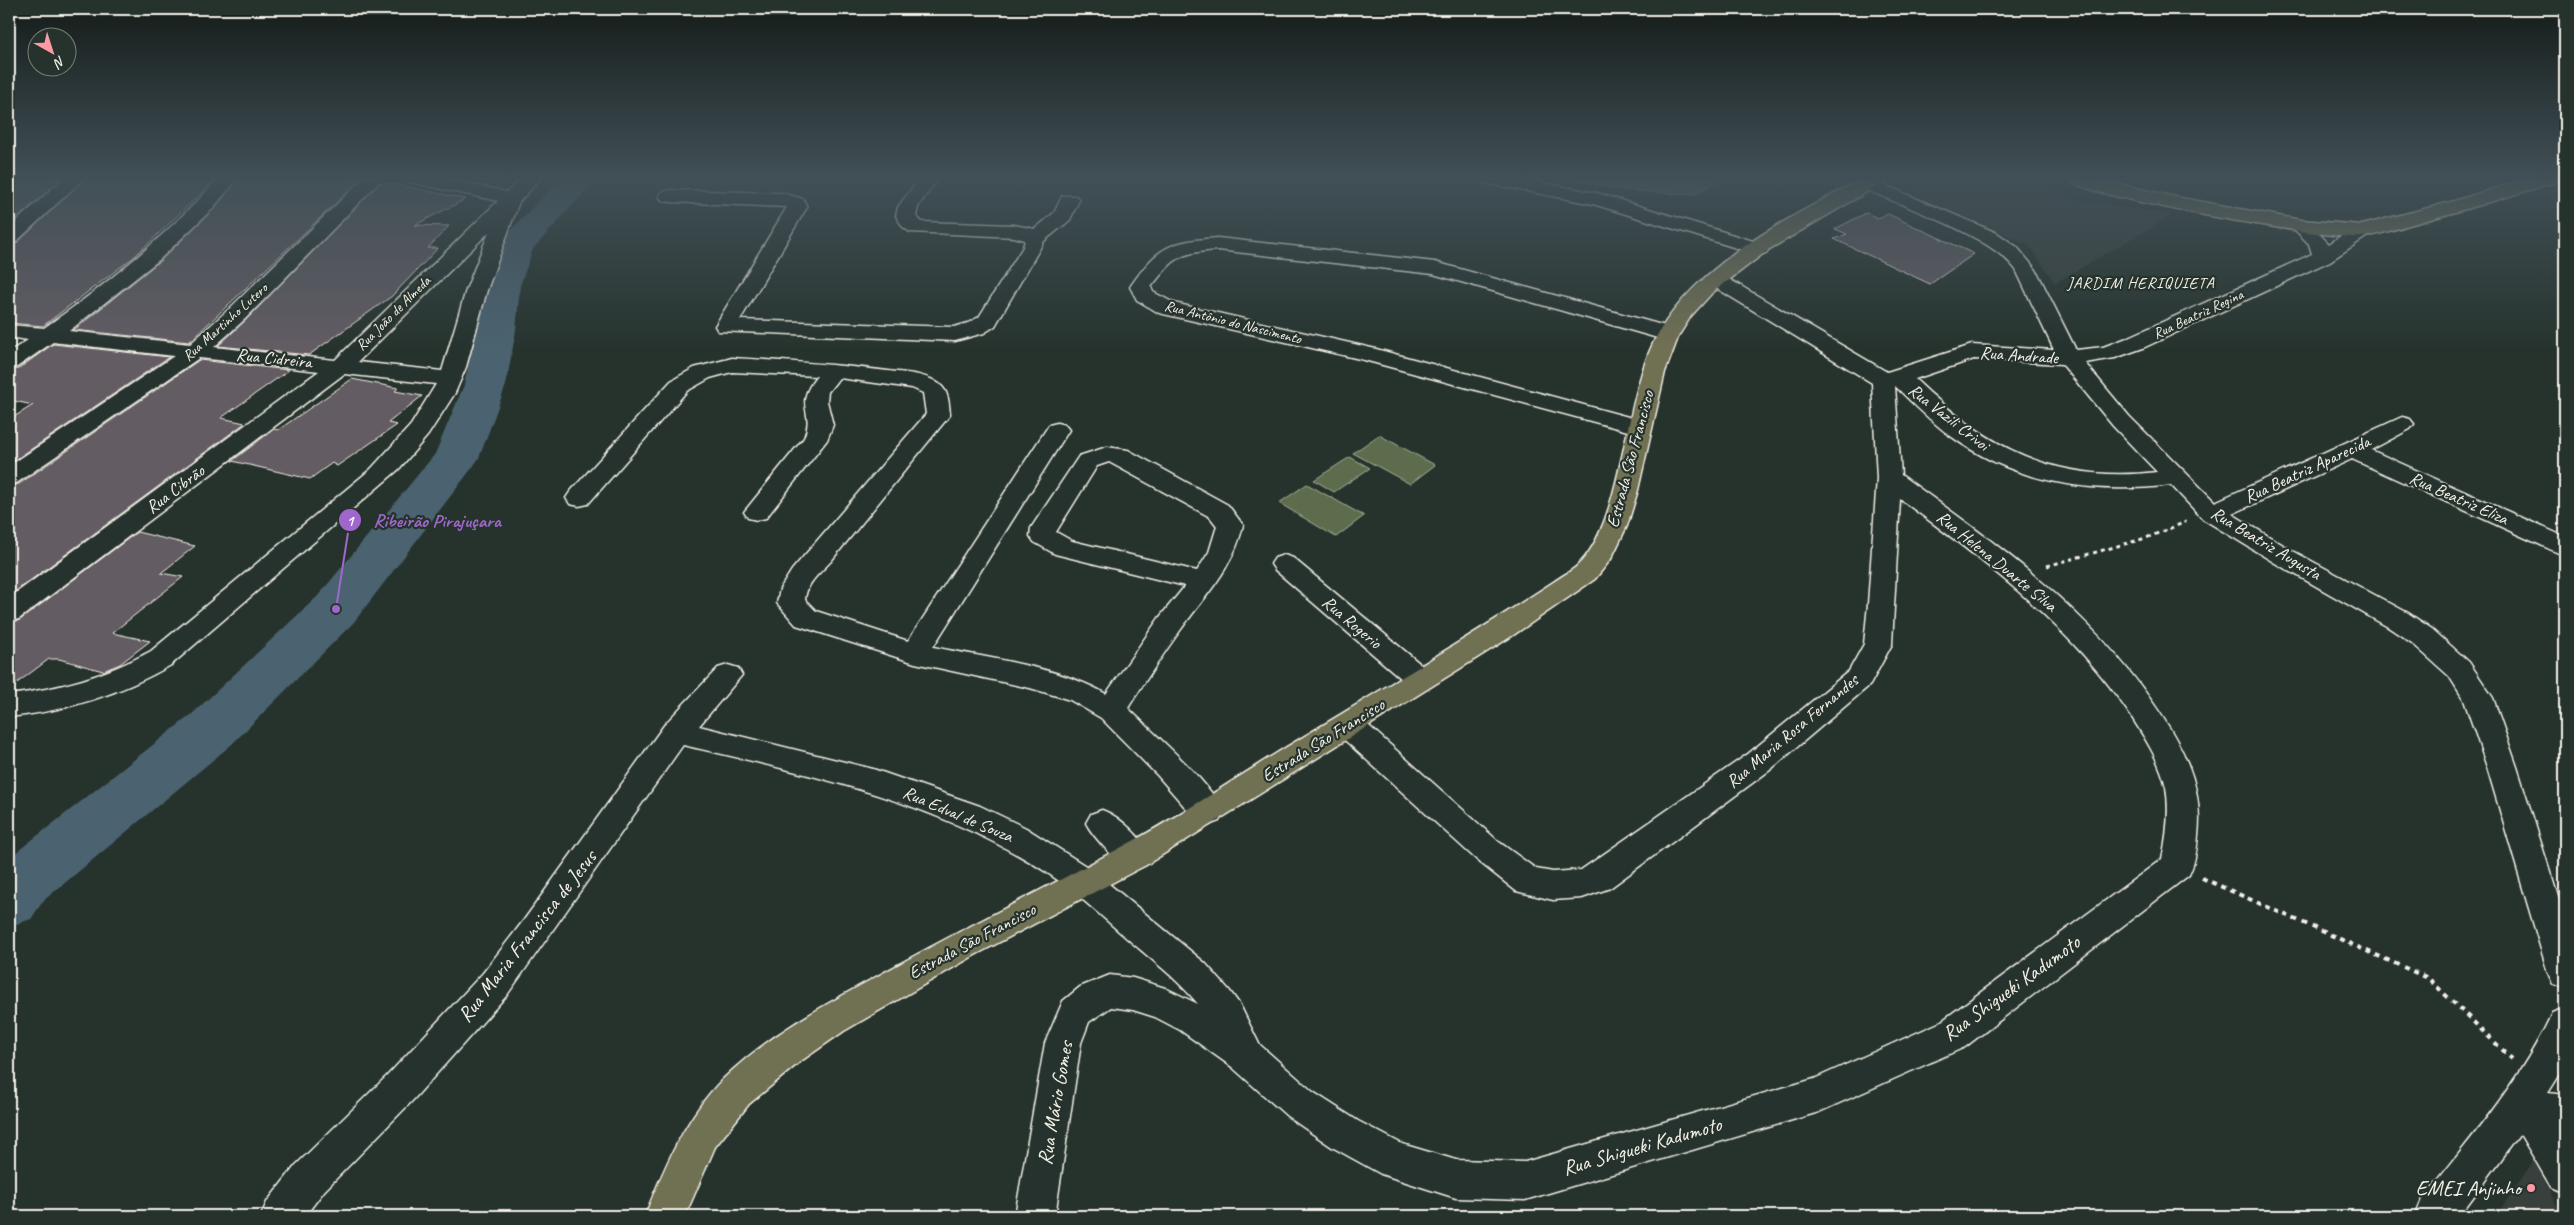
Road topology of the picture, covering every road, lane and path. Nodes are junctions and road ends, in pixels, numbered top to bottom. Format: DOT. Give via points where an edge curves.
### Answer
graph roads {
  1 [pos="173,235"];
  2 [pos="316,235"];
  3 [pos="472,235"];
  4 [pos="498,235"];
  5 [pos="780,235"];
  6 [pos="1031,235"];
  7 [pos="1040,235"];
  8 [pos="1714,235"];
  9 [pos="1780,235"];
  10 [pos="1986,235"];
  11 [pos="2311,235"];
  12 [pos="2354,235"];
  13 [pos="1035,239"];
  14 [pos="1759,249"];
  15 [pos="2323,256"];
  16 [pos="481,275"];
  17 [pos="428,278"];
  18 [pos="1714,279"];
  19 [pos="9,331"];
  20 [pos="1668,334"];
  21 [pos="49,336"];
  22 [pos="197,350"];
  23 [pos="2070,358"];
  24 [pos="9,362"];
  25 [pos="341,366"];
  26 [pos="833,370"];
  27 [pos="1891,378"];
  28 [pos="450,379"];
  29 [pos="2402,424"];
  30 [pos="1639,427"];
  31 [pos="1057,430"];
  32 [pos="2352,450"];
  33 [pos="9,477"];
  34 [pos="2176,477"];
  35 [pos="1890,478"];
  36 [pos="579,498"];
  37 [pos="757,512"];
  38 [pos="2212,513"];
  39 [pos="2565,547"];
  40 [pos="1284,564"];
  41 [pos="2020,574"];
  42 [pos="1202,581"];
  43 [pos="9,612"];
  44 [pos="915,653"];
  45 [pos="728,675"];
  46 [pos="1420,679"];
  47 [pos="9,706"];
  48 [pos="1111,710"];
  49 [pos="1348,724"];
  50 [pos="676,732"];
  51 [pos="1208,812"];
  52 [pos="1102,823"];
  53 [pos="1135,856"];
  54 [pos="2177,866"];
  55 [pos="1086,884"];
  56 [pos="2565,973"];
  57 [pos="1092,998"];
  58 [pos="2565,1024"];
  59 [pos="1245,1055"];
  60 [pos="2527,1091"];
  61 [pos="2565,1113"];
  62 [pos="2565,1174"];
  63 [pos="284,1210"];
  64 [pos="665,1216"];
  65 [pos="1035,1216"];
  66 [pos="2435,1216"];
  1 -- 21 [label="street" via="101,298"];
  2 -- 22 [label="street, Rua Martinho Lutero"];
  3 -- 17 [label="street, Rua João de Almeda"];
  4 -- 16 [label="street"];
  5 -- 13 [label="street" via="726,326 955,334 988,321 1034,248"];
  6 -- 13 [label="street"];
  7 -- 13 [label="street"];
  8 -- 14 [label="street"];
  9 -- 14 [label="main road, Estrada São Francisco"];
  10 -- 23 [label="street, Rua Beatriz Augusta" via="2019,258"];
  11 -- 15 [label="street" via="2318,242"];
  12 -- 15 [label="street, Rua Beatriz Regina"];
  14 -- 18 [label="main road, Estrada São Francisco"];
  15 -- 23 [label="street, Rua Beatriz Regina" via="2135,343 2107,353"];
  16 -- 17 [label="street"];
  16 -- 28 [label="street"];
  17 -- 25 [label="street, Rua João de Almeda"];
  18 -- 20 [label="main road, Estrada São Francisco"];
  18 -- 27 [label="street"];
  19 -- 21 [label="street, Rua Cidreira"];
  20 -- 30 [label="main road, Estrada São Francisco"];
  20 -- 30 [label="street, Rua Antônio do Nascimento" via="1435,268 1218,244 1189,246 1165,256 1140,287 1144,296 1167,308 1368,354"];
  21 -- 22 [label="street, Rua Cidreira"];
  21 -- 24 [label="street"];
  22 -- 25 [label="street, Rua Cidreira"];
  22 -- 33 [label="street, Rua Martinho Lutero"];
  23 -- 27 [label="street, Rua Andrade" via="1972,352"];
  23 -- 34 [label="street, Rua Beatriz Augusta" via="2121,421"];
  25 -- 28 [label="street, Rua Cidreira"];
  25 -- 43 [label="street, Rua Cibrão"];
  26 -- 36 [label="street" via="732,365 696,376 679,386"];
  26 -- 37 [label="street" via="817,392 815,401 821,425 815,440"];
  26 -- 44 [label="street" via="917,382 932,389 937,398 938,415 803,574 791,591 791,603 806,618"];
  27 -- 34 [label="street, Rua Vazili Crivoi" via="1969,438 2003,458 2072,480 2136,483"];
  27 -- 35 [label="street, Rua Maria Rosa Fernandes"];
  28 -- 47 [label="street" via="434,410 409,446 380,474 161,658 102,688"];
  29 -- 32 [label="street, Rua Beatriz Aparecida"];
  30 -- 46 [label="main road, Estrada São Francisco" via="1622,501 1597,561 1573,583"];
  31 -- 44 [label="street"];
  32 -- 38 [label="street, Rua Beatriz Aparecida"];
  32 -- 39 [label="street, Rua Beatriz Eliza"];
  34 -- 38 [label="street, Rua Beatriz Augusta"];
  35 -- 41 [label="street, Rua Helena Duarte Silva"];
  35 -- 49 [label="street, Rua Maria Rosa Fernandes" via="1878,644 1860,678 1759,762 1598,878 1582,884 1553,886 1528,881 1488,851"];
  38 -- 41 [label="path" via="2146,538"];
  38 -- 56 [label="street, Rua Beatriz Augusta" via="2398,620 2422,636 2458,669 2478,698"];
  40 -- 46 [label="street, Rua Rogerio"];
  41 -- 54 [label="street, Rua Helena Duarte Silva" via="2077,626 2130,688 2162,741 2181,787 2184,826"];
  42 -- 42 [label="street" via="1228,542 1230,524 1219,511 1119,455 1107,454 1088,461 1044,528 1043,536 1064,548"];
  42 -- 48 [label="street"];
  44 -- 48 [label="street" via="1080,692"];
  45 -- 50 [label="street, Rua Maria Francisca de Jesus"];
  46 -- 49 [label="main road, Estrada São Francisco"];
  48 -- 51 [label="street"];
  49 -- 51 [label="main road, Estrada São Francisco"];
  50 -- 55 [label="street, Rua Edval de Souza" via="785,757 889,786 946,806 1000,829 1058,863"];
  50 -- 63 [label="street, Rua Maria Francisca de Jesus" via="495,984 400,1088 342,1143"];
  51 -- 53 [label="main road, Estrada São Francisco"];
  52 -- 53 [label="street"];
  53 -- 55 [label="main road, Estrada São Francisco"];
  54 -- 59 [label="street, Rua Shigueki Kadumoto" via="1952,1035 1819,1094 1525,1181 1456,1179 1395,1162 1344,1134 1300,1104"];
  54 -- 60 [label="path" via="2428,978"];
  55 -- 59 [label="street, Rua Edval de Souza" via="1200,980 1222,1005"];
  55 -- 64 [label="main road, Estrada São Francisco" via="963,945 831,1020 788,1049 736,1092 702,1134"];
  57 -- 59 [label="street, Rua Shigueki Kadumoto" via="1110,991 1165,1004"];
  57 -- 65 [label="street, Rua Mário Gomes" via="1076,1012 1063,1043"];
  58 -- 60 [label="street" via="2552,1053"];
  60 -- 61 [label="street" via="2555,1113"];
  60 -- 62 [label="street"];
  60 -- 66 [label="street"];
}
